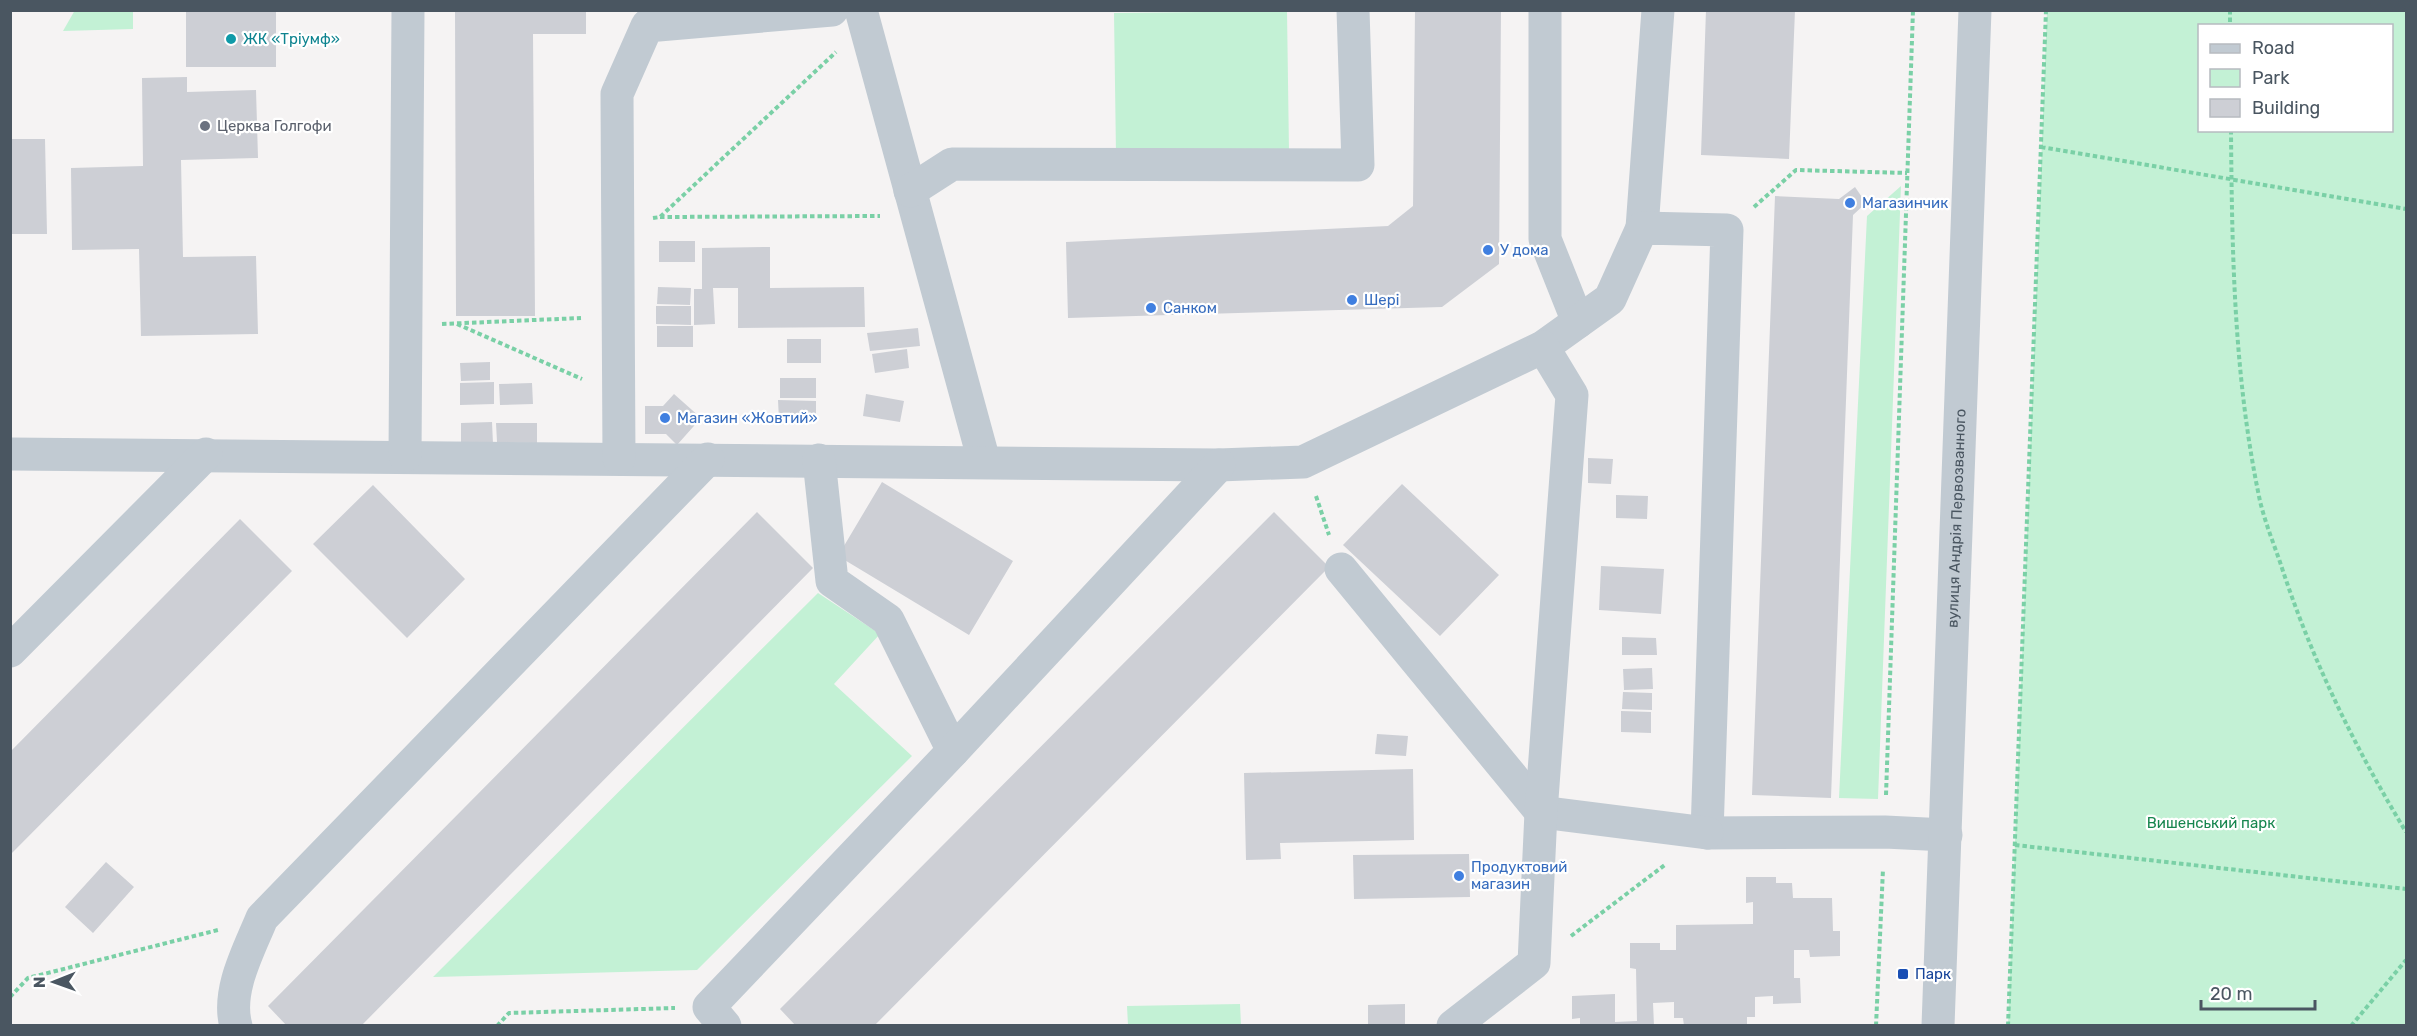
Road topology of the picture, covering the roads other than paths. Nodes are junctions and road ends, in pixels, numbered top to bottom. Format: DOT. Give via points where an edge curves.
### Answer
graph roads {
  1 [pos="408,10"];
  2 [pos="832,10"];
  3 [pos="1353,10"];
  4 [pos="1545,10"];
  5 [pos="1658,10"];
  6 [pos="1975,10"];
  7 [pos="863,18"];
  8 [pos="913,203"];
  9 [pos="1642,228"];
  10 [pos="1578,322"];
  11 [pos="1543,347"];
  12 [pos="10,454"];
  13 [pos="206,454"];
  14 [pos="405,456"];
  15 [pos="619,458"];
  16 [pos="708,459"];
  17 [pos="819,460"];
  18 [pos="984,461"];
  19 [pos="1219,465"];
  20 [pos="1341,569"];
  21 [pos="10,651"];
  22 [pos="953,752"];
  23 [pos="1540,812"];
  24 [pos="1707,833"];
  25 [pos="1946,835"];
  26 [pos="717,1016"];
  27 [pos="236,1026"];
  28 [pos="1453,1026"];
  29 [pos="1938,1026"];
  1 -- 14 [label="street"];
  2 -- 15 [label="street" via="647,26 616,94"];
  3 -- 8 [label="street" via="1358,165 952,164"];
  4 -- 10 [label="street" via="1545,240"];
  5 -- 9 [label="street"];
  6 -- 25 [label="street, вулиця Андрія Первозванного"];
  7 -- 8 [label="street"];
  8 -- 18 [label="street"];
  9 -- 10 [label="street" via="1610,299"];
  9 -- 24 [label="street" via="1727,231"];
  10 -- 11 [label="street"];
  11 -- 19 [label="street" via="1304,462"];
  11 -- 23 [label="street" via="1572,395"];
  12 -- 13 [label="street"];
  13 -- 14 [label="street"];
  13 -- 21 [label="street"];
  14 -- 15 [label="street"];
  15 -- 16 [label="street"];
  16 -- 17 [label="street"];
  16 -- 27 [label="street" via="262,918 239,976"];
  17 -- 18 [label="street"];
  17 -- 22 [label="street" via="832,581 888,620"];
  18 -- 19 [label="street"];
  19 -- 22 [label="street"];
  20 -- 23 [label="street"];
  22 -- 26 [label="street"];
  23 -- 24 [label="street"];
  23 -- 28 [label="street" via="1534,963"];
  24 -- 25 [label="street"];
  25 -- 29 [label="street, вулиця Андрія Первозванного"];
}
